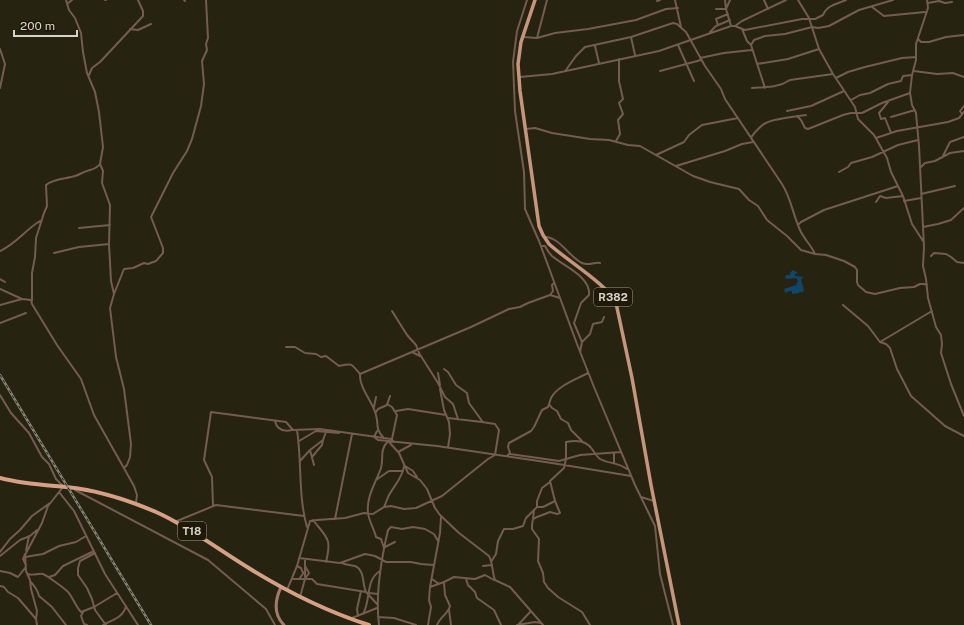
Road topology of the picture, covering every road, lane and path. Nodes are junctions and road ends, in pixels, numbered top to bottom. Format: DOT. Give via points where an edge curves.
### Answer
graph roads {
  1 [pos="66,0"];
  2 [pos="72,0"];
  3 [pos="138,0"];
  4 [pos="206,0"];
  5 [pos="526,0"];
  6 [pos="535,0"];
  7 [pos="547,0"];
  8 [pos="675,0"];
  9 [pos="725,0"];
  10 [pos="730,0"];
  11 [pos="764,0"];
  12 [pos="786,0"];
  13 [pos="798,0"];
  14 [pos="846,0"];
  15 [pos="893,0"];
  16 [pos="928,1"];
  17 [pos="952,2"];
  18 [pos="67,4"];
  19 [pos="872,7"];
  20 [pos="678,8"];
  21 [pos="716,9"];
  22 [pos="726,9"];
  23 [pos="768,9"];
  24 [pos="926,11"];
  25 [pos="728,14"];
  26 [pos="809,18"];
  27 [pos="730,20"];
  28 [pos="150,24"];
  29 [pos="718,25"];
  30 [pos="731,26"];
  31 [pos="735,26"];
  32 [pos="682,28"];
  33 [pos="742,28"];
  34 [pos="812,28"];
  35 [pos="130,29"];
  36 [pos="709,32"];
  37 [pos="964,35"];
  38 [pos="523,37"];
  39 [pos="631,37"];
  40 [pos="537,38"];
  41 [pos="690,39"];
  42 [pos="918,39"];
  43 [pos="678,45"];
  44 [pos="751,45"];
  45 [pos="595,46"];
  46 [pos="0,49"];
  47 [pos="819,49"];
  48 [pos="752,50"];
  49 [pos="635,55"];
  50 [pos="916,56"];
  51 [pos="619,59"];
  52 [pos="701,59"];
  53 [pos="599,63"];
  54 [pos="686,64"];
  55 [pos="757,64"];
  56 [pos="566,70"];
  57 [pos="660,71"];
  58 [pos="914,71"];
  59 [pos="833,74"];
  60 [pos="912,75"];
  61 [pos="88,76"];
  62 [pos="964,76"];
  63 [pos="518,77"];
  64 [pos="836,78"];
  65 [pos="694,82"];
  66 [pos="0,88"];
  67 [pos="752,88"];
  68 [pos="765,88"];
  69 [pos="844,91"];
  70 [pos="910,93"];
  71 [pos="851,100"];
  72 [pos="888,101"];
  73 [pos="964,106"];
  74 [pos="914,110"];
  75 [pos="787,111"];
  76 [pos="963,113"];
  77 [pos="856,114"];
  78 [pos="806,115"];
  79 [pos="797,116"];
  80 [pos="892,116"];
  81 [pos="738,118"];
  82 [pos="917,128"];
  83 [pos="525,130"];
  84 [pos="891,133"];
  85 [pos="964,137"];
  86 [pos="751,138"];
  87 [pos="876,138"];
  88 [pos="919,140"];
  89 [pos="616,141"];
  90 [pos="753,142"];
  91 [pos="964,151"];
  92 [pos="883,152"];
  93 [pos="656,155"];
  94 [pos="943,156"];
  95 [pos="100,164"];
  96 [pos="675,166"];
  97 [pos="921,168"];
  98 [pos="839,172"];
  99 [pos="898,186"];
  100 [pos="955,186"];
  101 [pos="921,194"];
  102 [pos="903,196"];
  103 [pos="921,198"];
  104 [pos="904,200"];
  105 [pos="876,202"];
  106 [pos="964,208"];
  107 [pos="42,220"];
  108 [pos="110,225"];
  109 [pos="798,225"];
  110 [pos="923,227"];
  111 [pos="79,228"];
  112 [pos="544,237"];
  113 [pos="923,242"];
  114 [pos="109,244"];
  115 [pos="541,246"];
  116 [pos="0,251"];
  117 [pos="54,253"];
  118 [pos="815,254"];
  119 [pos="931,256"];
  120 [pos="600,263"];
  121 [pos="964,263"];
  122 [pos="0,279"];
  123 [pos="5,282"];
  124 [pos="554,282"];
  125 [pos="927,285"];
  126 [pos="0,289"];
  127 [pos="114,294"];
  128 [pos="550,295"];
  129 [pos="560,298"];
  130 [pos="22,299"];
  131 [pos="32,304"];
  132 [pos="0,305"];
  133 [pos="843,305"];
  134 [pos="392,311"];
  135 [pos="932,312"];
  136 [pos="26,313"];
  137 [pos="604,317"];
  138 [pos="0,323"];
  139 [pos="582,342"];
  140 [pos="880,342"];
  141 [pos="286,347"];
  142 [pos="418,349"];
  143 [pos="412,352"];
  144 [pos="580,353"];
  145 [pos="421,356"];
  146 [pos="444,369"];
  147 [pos="438,373"];
  148 [pos="588,373"];
  149 [pos="360,374"];
  150 [pos="440,386"];
  151 [pos="0,395"];
  152 [pos="390,396"];
  153 [pos="376,398"];
  154 [pos="446,399"];
  155 [pos="387,404"];
  156 [pos="549,404"];
  157 [pos="443,407"];
  158 [pos="374,408"];
  159 [pos="396,411"];
  160 [pos="376,413"];
  161 [pos="447,416"];
  162 [pos="964,416"];
  163 [pos="458,418"];
  164 [pos="275,421"];
  165 [pos="482,422"];
  166 [pos="292,430"];
  167 [pos="298,430"];
  168 [pos="377,430"];
  169 [pos="326,432"];
  170 [pos="343,433"];
  171 [pos="352,434"];
  172 [pos="964,436"];
  173 [pos="374,437"];
  174 [pos="323,440"];
  175 [pos="384,440"];
  176 [pos="299,441"];
  177 [pos="393,441"];
  178 [pos="582,441"];
  179 [pos="388,442"];
  180 [pos="413,444"];
  181 [pos="384,445"];
  182 [pos="448,448"];
  183 [pos="310,450"];
  184 [pos="398,452"];
  185 [pos="614,452"];
  186 [pos="621,452"];
  187 [pos="510,454"];
  188 [pos="495,455"];
  189 [pos="596,455"];
  190 [pos="312,457"];
  191 [pos="506,457"];
  192 [pos="566,459"];
  193 [pos="300,461"];
  194 [pos="614,462"];
  195 [pos="404,463"];
  196 [pos="314,465"];
  197 [pos="565,465"];
  198 [pos="405,466"];
  199 [pos="124,468"];
  200 [pos="405,470"];
  201 [pos="629,472"];
  202 [pos="631,477"];
  203 [pos="0,478"];
  204 [pos="418,479"];
  205 [pos="376,481"];
  206 [pos="550,482"];
  207 [pos="64,487"];
  208 [pos="72,488"];
  209 [pos="59,492"];
  210 [pos="640,497"];
  211 [pos="432,500"];
  212 [pos="555,501"];
  213 [pos="654,501"];
  214 [pos="51,502"];
  215 [pos="136,504"];
  216 [pos="213,505"];
  217 [pos="384,507"];
  218 [pos="538,507"];
  219 [pos="534,510"];
  220 [pos="368,513"];
  221 [pos="440,515"];
  222 [pos="304,516"];
  223 [pos="335,519"];
  224 [pos="533,519"];
  225 [pos="314,520"];
  226 [pos="176,522"];
  227 [pos="39,528"];
  228 [pos="307,529"];
  229 [pos="29,536"];
  230 [pos="86,536"];
  231 [pos="395,542"];
  232 [pos="438,542"];
  233 [pos="385,548"];
  234 [pos="0,552"];
  235 [pos="26,552"];
  236 [pos="94,552"];
  237 [pos="0,556"];
  238 [pos="25,557"];
  239 [pos="299,558"];
  240 [pos="305,559"];
  241 [pos="347,561"];
  242 [pos="382,561"];
  243 [pos="326,562"];
  244 [pos="340,563"];
  245 [pos="491,564"];
  246 [pos="434,565"];
  247 [pos="26,566"];
  248 [pos="297,566"];
  249 [pos="305,566"];
  250 [pos="356,566"];
  251 [pos="483,566"];
  252 [pos="306,570"];
  253 [pos="0,571"];
  254 [pos="381,571"];
  255 [pos="303,573"];
  256 [pos="28,574"];
  257 [pos="49,577"];
  258 [pos="466,578"];
  259 [pos="292,579"];
  260 [pos="299,579"];
  261 [pos="305,579"];
  262 [pos="432,579"];
  263 [pos="495,580"];
  264 [pos="31,581"];
  265 [pos="444,582"];
  266 [pos="440,584"];
  267 [pos="0,586"];
  268 [pos="281,586"];
  269 [pos="444,586"];
  270 [pos="430,587"];
  271 [pos="287,590"];
  272 [pos="361,591"];
  273 [pos="118,593"];
  274 [pos="368,593"];
  275 [pos="378,594"];
  276 [pos="300,596"];
  277 [pos="368,598"];
  278 [pos="376,604"];
  279 [pos="126,606"];
  280 [pos="94,607"];
  281 [pos="377,608"];
  282 [pos="449,610"];
  283 [pos="531,611"];
  284 [pos="84,612"];
  285 [pos="363,614"];
  286 [pos="358,616"];
  287 [pos="378,617"];
  288 [pos="36,618"];
  289 [pos="352,619"];
  290 [pos="37,625"];
  291 [pos="66,625"];
  292 [pos="87,625"];
  293 [pos="105,625"];
  294 [pos="138,625"];
  295 [pos="275,625"];
  296 [pos="284,625"];
  297 [pos="369,625"];
  298 [pos="379,625"];
  299 [pos="416,625"];
  300 [pos="428,625"];
  301 [pos="437,625"];
  302 [pos="451,625"];
  303 [pos="501,625"];
  304 [pos="517,625"];
  305 [pos="543,625"];
  306 [pos="590,625"];
  307 [pos="673,625"];
  308 [pos="679,625"];
  1 -- 18 [label="street"];
  2 -- 18 [label="street"];
  3 -- 35 [label="street" via="143,16"];
  4 -- 127 [label="street" via="208,38 202,62 204,86 200,109 188,149 151,218 164,252 150,264 144,263 124,269"];
  5 -- 115 [label="street" via="513,50 514,111 524,172 525,209"];
  6 -- 38 [label="main road, R382"];
  7 -- 40 [label="street"];
  8 -- 20 [label="street"];
  9 -- 22 [label="street"];
  10 -- 22 [label="street"];
  11 -- 23 [label="street"];
  12 -- 23 [label="street"];
  13 -- 26 [label="street"];
  14 -- 26 [label="street" via="828,7 823,15 815,19"];
  15 -- 19 [label="street"];
  16 -- 17 [label="street" via="940,1 945,4"];
  16 -- 24 [label="street"];
  18 -- 61 [label="street" via="81,33"];
  19 -- 24 [label="street" via="884,16"];
  19 -- 34 [label="street" via="859,10 829,26"];
  20 -- 32 [label="street"];
  20 -- 40 [label="street" via="666,9 636,20"];
  21 -- 22 [label="street"];
  22 -- 25 [label="street"];
  23 -- 31 [label="street"];
  24 -- 42 [label="street"];
  25 -- 27 [label="street"];
  25 -- 29 [label="street" via="716,19"];
  26 -- 33 [label="street" via="745,30"];
  26 -- 34 [label="street"];
  27 -- 29 [label="street"];
  27 -- 30 [label="street"];
  28 -- 35 [label="street" via="138,30"];
  29 -- 36 [label="street"];
  30 -- 31 [label="street"];
  30 -- 36 [label="street"];
  31 -- 33 [label="street"];
  32 -- 39 [label="street" via="673,23"];
  32 -- 41 [label="street"];
  33 -- 44 [label="street"];
  34 -- 44 [label="street" via="765,36 754,40"];
  34 -- 47 [label="street"];
  35 -- 61 [label="street" via="92,68"];
  36 -- 41 [label="street"];
  37 -- 42 [label="street" via="926,43"];
  38 -- 40 [label="street"];
  38 -- 63 [label="main road, R382" via="518,58"];
  39 -- 45 [label="street"];
  39 -- 49 [label="street"];
  41 -- 43 [label="street"];
  41 -- 52 [label="street"];
  42 -- 50 [label="street"];
  43 -- 49 [label="street"];
  43 -- 54 [label="street"];
  44 -- 48 [label="street"];
  45 -- 53 [label="street"];
  45 -- 56 [label="street" via="584,48"];
  46 -- 66 [label="street" via="5,64"];
  47 -- 55 [label="street" via="788,59"];
  47 -- 59 [label="street"];
  48 -- 52 [label="street"];
  48 -- 55 [label="street"];
  49 -- 51 [label="street"];
  50 -- 58 [label="street"];
  50 -- 64 [label="street" via="865,67"];
  51 -- 53 [label="street"];
  51 -- 89 [label="street" via="623,98 619,103 623,115 618,120 620,134"];
  52 -- 54 [label="street"];
  52 -- 81 [label="street"];
  53 -- 56 [label="street"];
  54 -- 57 [label="street"];
  54 -- 65 [label="street"];
  55 -- 68 [label="street"];
  56 -- 63 [label="street"];
  58 -- 60 [label="street"];
  58 -- 62 [label="street"];
  59 -- 64 [label="street"];
  59 -- 68 [label="street" via="790,80"];
  60 -- 70 [label="street"];
  60 -- 71 [label="street" via="902,76 901,81 870,93 860,94"];
  61 -- 95 [label="street" via="95,92 99,112 103,147"];
  63 -- 83 [label="main road, R382"];
  64 -- 69 [label="street"];
  67 -- 68 [label="street"];
  69 -- 71 [label="street"];
  69 -- 75 [label="street" via="811,106"];
  70 -- 72 [label="street"];
  70 -- 74 [label="street"];
  71 -- 77 [label="street"];
  72 -- 77 [label="street"];
  72 -- 84 [label="street" via="879,113 881,119 885,118"];
  73 -- 76 [label="street" via="960,111"];
  74 -- 80 [label="street"];
  74 -- 82 [label="street"];
  76 -- 82 [label="street" via="959,118 948,122"];
  77 -- 79 [label="street" via="843,115 808,129"];
  77 -- 87 [label="street" via="859,121"];
  78 -- 79 [label="street"];
  79 -- 86 [label="street" via="766,122"];
  81 -- 86 [label="street"];
  81 -- 93 [label="street" via="702,125 684,142"];
  82 -- 84 [label="street"];
  82 -- 88 [label="street"];
  83 -- 89 [label="street" via="535,128 560,135"];
  83 -- 112 [label="main road, R382" via="539,226"];
  84 -- 87 [label="street"];
  85 -- 94 [label="street" via="949,143"];
  86 -- 90 [label="street"];
  87 -- 92 [label="street"];
  88 -- 92 [label="street"];
  88 -- 97 [label="street"];
  89 -- 93 [label="street" via="640,146"];
  90 -- 96 [label="street"];
  90 -- 109 [label="street" via="788,194"];
  91 -- 94 [label="street"];
  92 -- 98 [label="street" via="851,163"];
  92 -- 99 [label="street"];
  93 -- 96 [label="street"];
  94 -- 97 [label="street" via="935,161 925,162"];
  95 -- 107 [label="street" via="93,170 46,184 47,206"];
  95 -- 108 [label="street" via="102,185 110,202"];
  96 -- 118 [label="street" via="697,178 739,189 801,250"];
  97 -- 101 [label="street"];
  99 -- 102 [label="street"];
  99 -- 109 [label="street" via="824,210"];
  100 -- 101 [label="street"];
  101 -- 103 [label="street"];
  102 -- 104 [label="street"];
  102 -- 105 [label="street" via="879,197"];
  103 -- 104 [label="street"];
  103 -- 110 [label="street"];
  104 -- 113 [label="street" via="912,224"];
  106 -- 110 [label="street" via="951,220"];
  107 -- 116 [label="street"];
  107 -- 131 [label="street" via="36,238"];
  108 -- 111 [label="street"];
  108 -- 114 [label="street"];
  109 -- 118 [label="street"];
  110 -- 113 [label="street"];
  112 -- 120 [label="street" via="553,239 582,263"];
  112 -- 213 [label="main road, R382" via="553,248 604,287 614,298 632,378"];
  113 -- 125 [label="street" via="923,266"];
  114 -- 117 [label="street" via="79,246"];
  114 -- 127 [label="street"];
  115 -- 124 [label="street"];
  115 -- 139 [label="street" via="545,246 553,257 588,285 589,295 581,303 574,325"];
  118 -- 125 [label="street" via="826,255 855,267 858,285 866,292 875,294 920,284"];
  119 -- 121 [label="street" via="934,253 942,253"];
  122 -- 123 [label="street"];
  124 -- 128 [label="street"];
  124 -- 129 [label="street"];
  125 -- 135 [label="street"];
  126 -- 130 [label="street"];
  127 -- 199 [label="street" via="110,308 131,444 130,457"];
  128 -- 129 [label="street"];
  128 -- 142 [label="street" via="509,309"];
  129 -- 144 [label="street"];
  130 -- 131 [label="street" via="32,300"];
  130 -- 132 [label="street"];
  131 -- 199 [label="street" via="81,379 94,416"];
  133 -- 140 [label="street" via="868,326"];
  134 -- 142 [label="street"];
  135 -- 140 [label="street"];
  135 -- 162 [label="street" via="941,335 941,350 951,384"];
  136 -- 138 [label="street"];
  137 -- 139 [label="street" via="602,322 593,324 590,334"];
  139 -- 144 [label="street"];
  140 -- 172 [label="street" via="890,348 897,369 911,396 945,426"];
  141 -- 149 [label="street" via="295,347 321,358 326,356 339,366 349,363"];
  142 -- 143 [label="street"];
  142 -- 145 [label="street"];
  143 -- 145 [label="street"];
  143 -- 149 [label="street"];
  144 -- 148 [label="street"];
  145 -- 150 [label="street"];
  146 -- 165 [label="street" via="456,385 467,393 469,403"];
  147 -- 150 [label="street"];
  148 -- 156 [label="street" via="557,390"];
  148 -- 186 [label="street"];
  149 -- 158 [label="street" via="360,380"];
  150 -- 154 [label="street"];
  150 -- 157 [label="street"];
  151 -- 207 [label="street" via="11,413 29,433 56,479"];
  152 -- 155 [label="street"];
  153 -- 158 [label="street"];
  154 -- 157 [label="street"];
  154 -- 163 [label="street" via="454,406"];
  155 -- 159 [label="street"];
  155 -- 160 [label="street"];
  156 -- 178 [label="street"];
  156 -- 187 [label="street" via="548,408 542,410 532,429 509,443"];
  157 -- 161 [label="street"];
  158 -- 160 [label="street"];
  159 -- 161 [label="street" via="408,409"];
  159 -- 177 [label="street"];
  160 -- 168 [label="street"];
  161 -- 163 [label="street"];
  161 -- 182 [label="street" via="450,434"];
  163 -- 165 [label="street"];
  164 -- 166 [label="street" via="286,422"];
  164 -- 166 [label="street" via="282,430"];
  164 -- 216 [label="street" via="211,413 204,460 212,477"];
  165 -- 188 [label="street" via="494,424 498,430"];
  166 -- 167 [label="street"];
  167 -- 170 [label="street"];
  167 -- 176 [label="street"];
  168 -- 173 [label="street"];
  168 -- 175 [label="street"];
  169 -- 170 [label="street"];
  169 -- 174 [label="street"];
  169 -- 176 [label="street" via="316,431"];
  170 -- 171 [label="street"];
  171 -- 173 [label="street"];
  171 -- 223 [label="street"];
  173 -- 175 [label="street" via="376,440"];
  174 -- 183 [label="street"];
  174 -- 190 [label="street"];
  175 -- 177 [label="street"];
  175 -- 179 [label="street"];
  175 -- 181 [label="street"];
  176 -- 193 [label="street"];
  177 -- 179 [label="street"];
  177 -- 180 [label="street"];
  178 -- 189 [label="street"];
  178 -- 192 [label="street" via="566,442"];
  179 -- 181 [label="street"];
  179 -- 184 [label="street"];
  180 -- 182 [label="street"];
  180 -- 184 [label="street"];
  181 -- 205 [label="street"];
  182 -- 188 [label="street"];
  183 -- 190 [label="street"];
  183 -- 193 [label="street"];
  184 -- 195 [label="street"];
  185 -- 186 [label="street"];
  185 -- 189 [label="street"];
  185 -- 194 [label="street"];
  186 -- 201 [label="street"];
  187 -- 191 [label="street"];
  187 -- 192 [label="street"];
  188 -- 191 [label="street"];
  188 -- 211 [label="street" via="442,496"];
  189 -- 192 [label="street"];
  189 -- 194 [label="street"];
  190 -- 196 [label="street"];
  191 -- 197 [label="street"];
  192 -- 197 [label="street"];
  193 -- 222 [label="street"];
  194 -- 201 [label="street"];
  195 -- 198 [label="street"];
  195 -- 200 [label="street"];
  197 -- 202 [label="street"];
  197 -- 206 [label="street"];
  198 -- 200 [label="street"];
  198 -- 204 [label="street" via="413,471"];
  199 -- 215 [label="street" via="136,491"];
  200 -- 204 [label="street"];
  200 -- 205 [label="street" via="389,471"];
  200 -- 217 [label="street"];
  201 -- 202 [label="street"];
  202 -- 210 [label="street"];
  203 -- 207 [label="highway, T18"];
  204 -- 211 [label="street"];
  205 -- 220 [label="street" via="370,494"];
  206 -- 212 [label="street"];
  206 -- 218 [label="street" via="542,488 537,501"];
  207 -- 208 [label="highway, T18"];
  207 -- 209 [label="street"];
  208 -- 215 [label="highway, T18"];
  208 -- 295 [label="street" via="208,560 260,604"];
  209 -- 214 [label="street"];
  209 -- 230 [label="street" via="74,511"];
  210 -- 213 [label="street"];
  210 -- 307 [label="street" via="655,526 659,568"];
  211 -- 217 [label="street" via="413,509"];
  211 -- 221 [label="street"];
  212 -- 218 [label="street"];
  212 -- 224 [label="street" via="560,511 558,514 548,512"];
  213 -- 308 [label="main road, R382"];
  214 -- 227 [label="street"];
  214 -- 234 [label="street" via="33,515"];
  215 -- 226 [label="highway, T18"];
  216 -- 222 [label="street"];
  216 -- 226 [label="street"];
  217 -- 220 [label="street" via="373,514"];
  218 -- 219 [label="street"];
  219 -- 224 [label="street"];
  219 -- 245 [label="street" via="526,518 523,526 504,529"];
  220 -- 223 [label="street"];
  220 -- 233 [label="street" via="376,537 381,539"];
  221 -- 232 [label="street"];
  221 -- 245 [label="street" via="487,554"];
  222 -- 228 [label="street"];
  223 -- 225 [label="street"];
  224 -- 306 [label="street" via="532,527 539,539 538,561 546,585 558,597 582,612"];
  225 -- 228 [label="street" via="310,521"];
  225 -- 243 [label="street" via="328,540"];
  226 -- 268 [label="highway, T18"];
  227 -- 229 [label="street"];
  227 -- 235 [label="street"];
  228 -- 239 [label="street"];
  229 -- 235 [label="street"];
  229 -- 237 [label="street"];
  230 -- 236 [label="street"];
  230 -- 238 [label="street" via="43,554"];
  231 -- 233 [label="street"];
  232 -- 233 [label="street" via="434,534 425,529 391,527 388,530"];
  232 -- 246 [label="street"];
  233 -- 242 [label="street"];
  235 -- 238 [label="street"];
  235 -- 247 [label="street" via="23,559"];
  236 -- 257 [label="street" via="63,566 55,575"];
  236 -- 273 [label="street"];
  236 -- 280 [label="street" via="80,561 78,573"];
  238 -- 247 [label="street"];
  239 -- 240 [label="street"];
  239 -- 248 [label="street"];
  240 -- 243 [label="street"];
  240 -- 249 [label="street"];
  241 -- 242 [label="street" via="365,554 376,556"];
  241 -- 244 [label="street"];
  241 -- 250 [label="street"];
  242 -- 246 [label="street"];
  242 -- 254 [label="street"];
  243 -- 244 [label="street"];
  244 -- 250 [label="street"];
  245 -- 251 [label="street"];
  245 -- 263 [label="street"];
  246 -- 262 [label="street"];
  247 -- 253 [label="street" via="18,577"];
  247 -- 256 [label="street"];
  248 -- 255 [label="street"];
  248 -- 259 [label="street"];
  249 -- 252 [label="street"];
  249 -- 261 [label="street" via="309,573"];
  250 -- 274 [label="street" via="362,572"];
  252 -- 255 [label="street"];
  252 -- 261 [label="street"];
  254 -- 274 [label="street" via="373,576"];
  254 -- 275 [label="street"];
  255 -- 260 [label="street"];
  256 -- 257 [label="street" via="44,574"];
  256 -- 264 [label="street"];
  257 -- 284 [label="street" via="68,592 79,611"];
  258 -- 263 [label="street" via="475,579 485,575"];
  258 -- 265 [label="street" via="455,577"];
  258 -- 303 [label="street" via="477,598 494,610"];
  259 -- 260 [label="street"];
  259 -- 271 [label="street"];
  260 -- 261 [label="street"];
  261 -- 272 [label="street" via="312,579 317,584"];
  261 -- 276 [label="street"];
  262 -- 266 [label="street"];
  262 -- 270 [label="street"];
  263 -- 283 [label="street" via="510,587"];
  264 -- 288 [label="street"];
  264 -- 291 [label="street" via="39,596 52,607"];
  265 -- 266 [label="street"];
  265 -- 269 [label="street"];
  266 -- 269 [label="street"];
  266 -- 270 [label="street"];
  267 -- 288 [label="street" via="5,587"];
  268 -- 271 [label="highway, T18"];
  268 -- 296 [label="main road" via="276,598 276,609"];
  269 -- 282 [label="street"];
  270 -- 300 [label="street" via="431,607"];
  271 -- 276 [label="highway, T18"];
  272 -- 274 [label="street"];
  272 -- 286 [label="street"];
  273 -- 279 [label="street"];
  273 -- 280 [label="street"];
  274 -- 275 [label="street"];
  274 -- 277 [label="street"];
  274 -- 278 [label="street"];
  275 -- 278 [label="street"];
  276 -- 289 [label="highway, T18"];
  277 -- 278 [label="street"];
  277 -- 285 [label="street"];
  278 -- 281 [label="street"];
  279 -- 293 [label="street" via="117,619"];
  279 -- 294 [label="street"];
  280 -- 284 [label="street"];
  280 -- 293 [label="street"];
  281 -- 285 [label="street"];
  281 -- 287 [label="street"];
  282 -- 301 [label="street" via="439,619"];
  282 -- 302 [label="street"];
  283 -- 304 [label="street"];
  283 -- 305 [label="street"];
  284 -- 292 [label="street" via="81,616"];
  285 -- 286 [label="street"];
  286 -- 289 [label="street"];
  287 -- 298 [label="street"];
  287 -- 299 [label="street" via="394,618"];
  288 -- 290 [label="street"];
  289 -- 297 [label="highway, T18"];
  304 -- 305 [label="street" via="535,622"];
}
